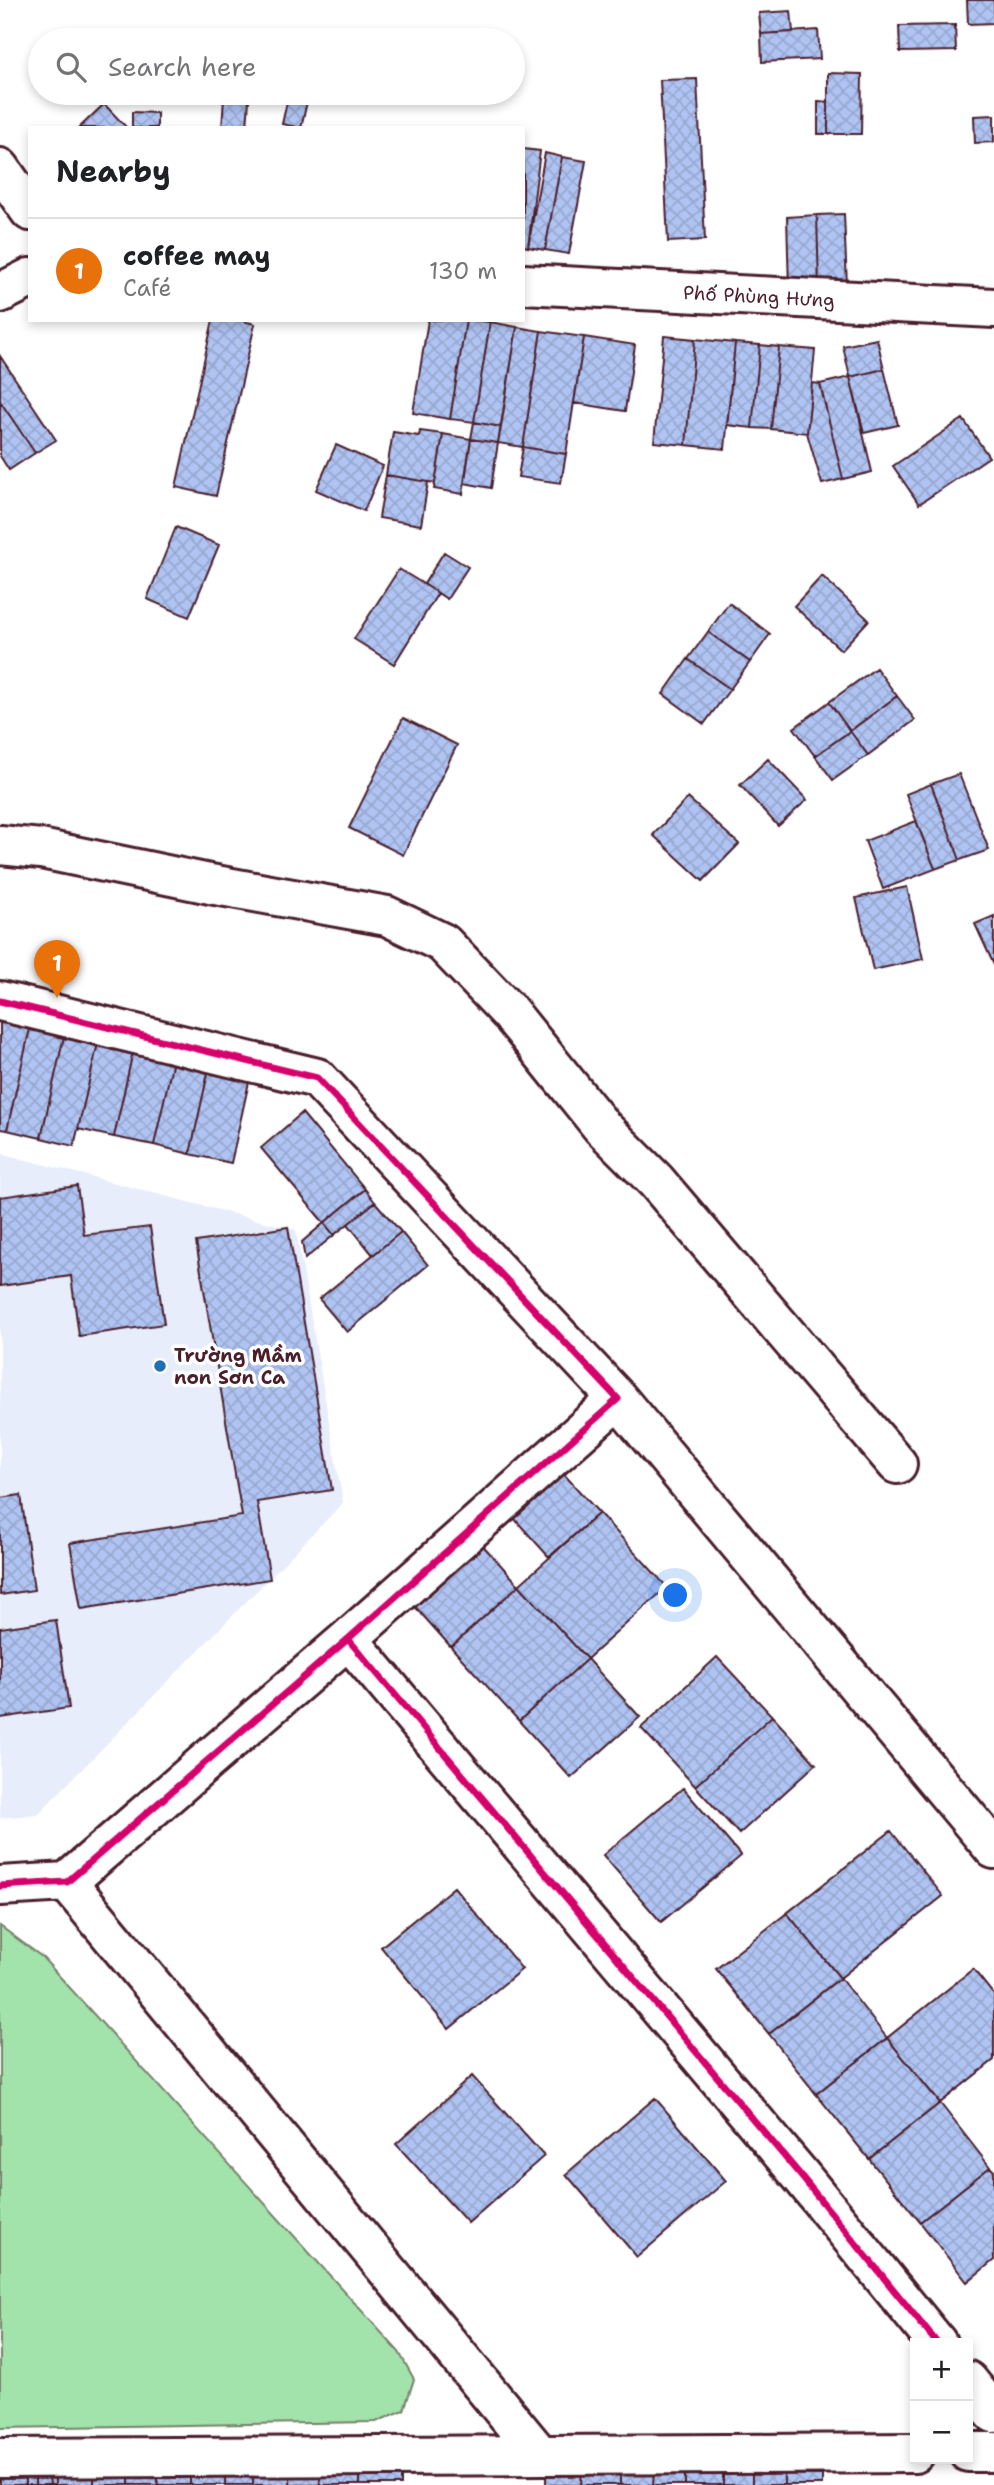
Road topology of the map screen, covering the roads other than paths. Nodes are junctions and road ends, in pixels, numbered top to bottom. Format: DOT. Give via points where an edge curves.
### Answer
graph roads {
  1 [pos="0,168"];
  2 [pos="28,208"];
  3 [pos="28,279"];
  4 [pos="525,284"];
  5 [pos="0,293"];
  6 [pos="994,308"];
  7 [pos="0,845"];
  8 [pos="0,1001"];
  9 [pos="618,1399"];
  10 [pos="897,1464"];
  11 [pos="348,1639"];
  12 [pos="994,1849"];
  13 [pos="67,1881"];
  14 [pos="0,1886"];
  15 [pos="933,2338"];
  16 [pos="973,2387"];
  17 [pos="994,2413"];
  18 [pos="973,2452"];
  19 [pos="994,2452"];
  20 [pos="910,2453"];
  21 [pos="540,2455"];
  22 [pos="0,2458"];
  1 -- 2 [label="street"];
  3 -- 5 [label="street"];
  4 -- 6 [label="street, Phố Phùng Hưng"];
  7 -- 10 [label="street" via="387,916 443,943 510,1013 602,1127 656,1181"];
  8 -- 9 [label="street" via="317,1078"];
  9 -- 11 [label="street"];
  9 -- 12 [label="street"];
  11 -- 13 [label="street"];
  11 -- 15 [label="street"];
  13 -- 14 [label="street"];
  13 -- 21 [label="street"];
  16 -- 17 [label="street"];
  18 -- 19 [label="street"];
  20 -- 21 [label="street"];
  21 -- 22 [label="street"];
}
